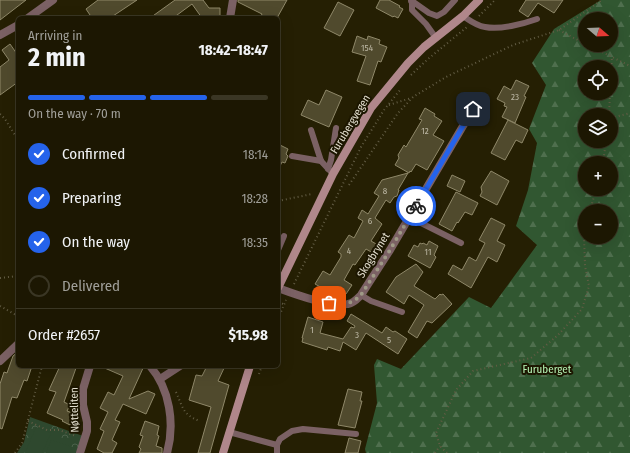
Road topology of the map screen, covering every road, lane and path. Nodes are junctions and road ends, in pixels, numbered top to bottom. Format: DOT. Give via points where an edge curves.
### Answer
graph roads {
  1 [pos="53,0"];
  2 [pos="233,0"];
  3 [pos="455,0"];
  4 [pos="479,0"];
  5 [pos="495,0"];
  6 [pos="602,0"];
  7 [pos="411,1"];
  8 [pos="31,16"];
  9 [pos="230,16"];
  10 [pos="463,16"];
  11 [pos="537,19"];
  12 [pos="473,23"];
  13 [pos="16,26"];
  14 [pos="559,30"];
  15 [pos="0,35"];
  16 [pos="436,38"];
  17 [pos="578,40"];
  18 [pos="602,52"];
  19 [pos="612,57"];
  20 [pos="612,60"];
  21 [pos="630,66"];
  22 [pos="410,76"];
  23 [pos="401,88"];
  24 [pos="413,97"];
  25 [pos="388,105"];
  26 [pos="473,109"];
  27 [pos="630,113"];
  28 [pos="0,114"];
  29 [pos="618,116"];
  30 [pos="336,128"];
  31 [pos="312,130"];
  32 [pos="16,137"];
  33 [pos="292,156"];
  34 [pos="320,161"];
  35 [pos="331,172"];
  36 [pos="349,185"];
  37 [pos="312,194"];
  38 [pos="280,201"];
  39 [pos="409,217"];
  40 [pos="284,236"];
  41 [pos="461,243"];
  42 [pos="584,244"];
  43 [pos="280,245"];
  44 [pos="16,276"];
  45 [pos="0,278"];
  46 [pos="280,284"];
  47 [pos="280,289"];
  48 [pos="290,292"];
  49 [pos="361,295"];
  50 [pos="280,303"];
  51 [pos="284,304"];
  52 [pos="0,306"];
  53 [pos="402,312"];
  54 [pos="16,315"];
  55 [pos="280,315"];
  56 [pos="16,346"];
  57 [pos="0,361"];
  58 [pos="41,368"];
  59 [pos="89,368"];
  60 [pos="152,368"];
  61 [pos="177,368"];
  62 [pos="249,368"];
  63 [pos="160,379"];
  64 [pos="176,391"];
  65 [pos="200,420"];
  66 [pos="28,421"];
  67 [pos="229,432"];
  68 [pos="356,434"];
  69 [pos="85,439"];
  70 [pos="277,445"];
  71 [pos="440,446"];
  72 [pos="15,453"];
  73 [pos="80,453"];
  74 [pos="167,453"];
  75 [pos="223,453"];
  76 [pos="277,453"];
  77 [pos="435,453"];
  78 [pos="447,453"];
  1 -- 8 [label="street"];
  2 -- 9 [label="street"];
  3 -- 7 [label="lane" via="437,16"];
  4 -- 10 [label="main road, Furubergvegen"];
  5 -- 12 [label="path"];
  6 -- 14 [label="path"];
  7 -- 16 [label="lane" via="412,10"];
  10 -- 12 [label="lane"];
  10 -- 16 [label="main road, Furubergvegen"];
  11 -- 12 [label="lane" via="500,27 485,27"];
  12 -- 22 [label="path"];
  13 -- 15 [label="street"];
  14 -- 17 [label="path"];
  14 -- 24 [label="path" via="513,45 446,77"];
  16 -- 35 [label="main road, Furubergvegen" via="408,63 371,108"];
  18 -- 19 [label="path"];
  19 -- 20 [label="path"];
  19 -- 21 [label="path"];
  23 -- 25 [label="path"];
  24 -- 25 [label="path"];
  24 -- 36 [label="path" via="398,113"];
  25 -- 48 [label="path" via="361,147"];
  26 -- 39 [label="street, Skogbrynet"];
  27 -- 29 [label="path"];
  28 -- 32 [label="path"];
  30 -- 35 [label="lane"];
  31 -- 34 [label="lane"];
  33 -- 34 [label="lane"];
  34 -- 35 [label="lane"];
  35 -- 46 [label="main road, Furubergvegen"];
  37 -- 38 [label="path"];
  39 -- 41 [label="lane"];
  39 -- 49 [label="street, Skogbrynet"];
  40 -- 43 [label="lane"];
  42 -- 71 [label="path" via="589,286 582,309 558,335 531,358 473,371 456,390 436,433"];
  44 -- 45 [label="path"];
  47 -- 48 [label="street, Skogbrynet"];
  48 -- 49 [label="street, Skogbrynet" via="339,305 355,301"];
  48 -- 51 [label="path"];
  49 -- 53 [label="lane"];
  50 -- 51 [label="path"];
  51 -- 55 [label="path"];
  52 -- 54 [label="path"];
  56 -- 57 [label="street"];
  58 -- 66 [label="path"];
  59 -- 69 [label="street, Nøtteliten" via="83,389 87,422"];
  60 -- 63 [label="street"];
  61 -- 63 [label="street"];
  62 -- 67 [label="main road"];
  63 -- 74 [label="street" via="170,412 170,442"];
  64 -- 65 [label="path" via="183,409 191,417"];
  66 -- 69 [label="path" via="47,430 59,430"];
  66 -- 72 [label="path" via="22,443"];
  67 -- 70 [label="lane"];
  67 -- 75 [label="main road"];
  68 -- 70 [label="lane" via="303,428 283,436"];
  69 -- 73 [label="street, Nøtteliten"];
  70 -- 76 [label="lane"];
  71 -- 77 [label="path"];
  71 -- 78 [label="path"];
}
